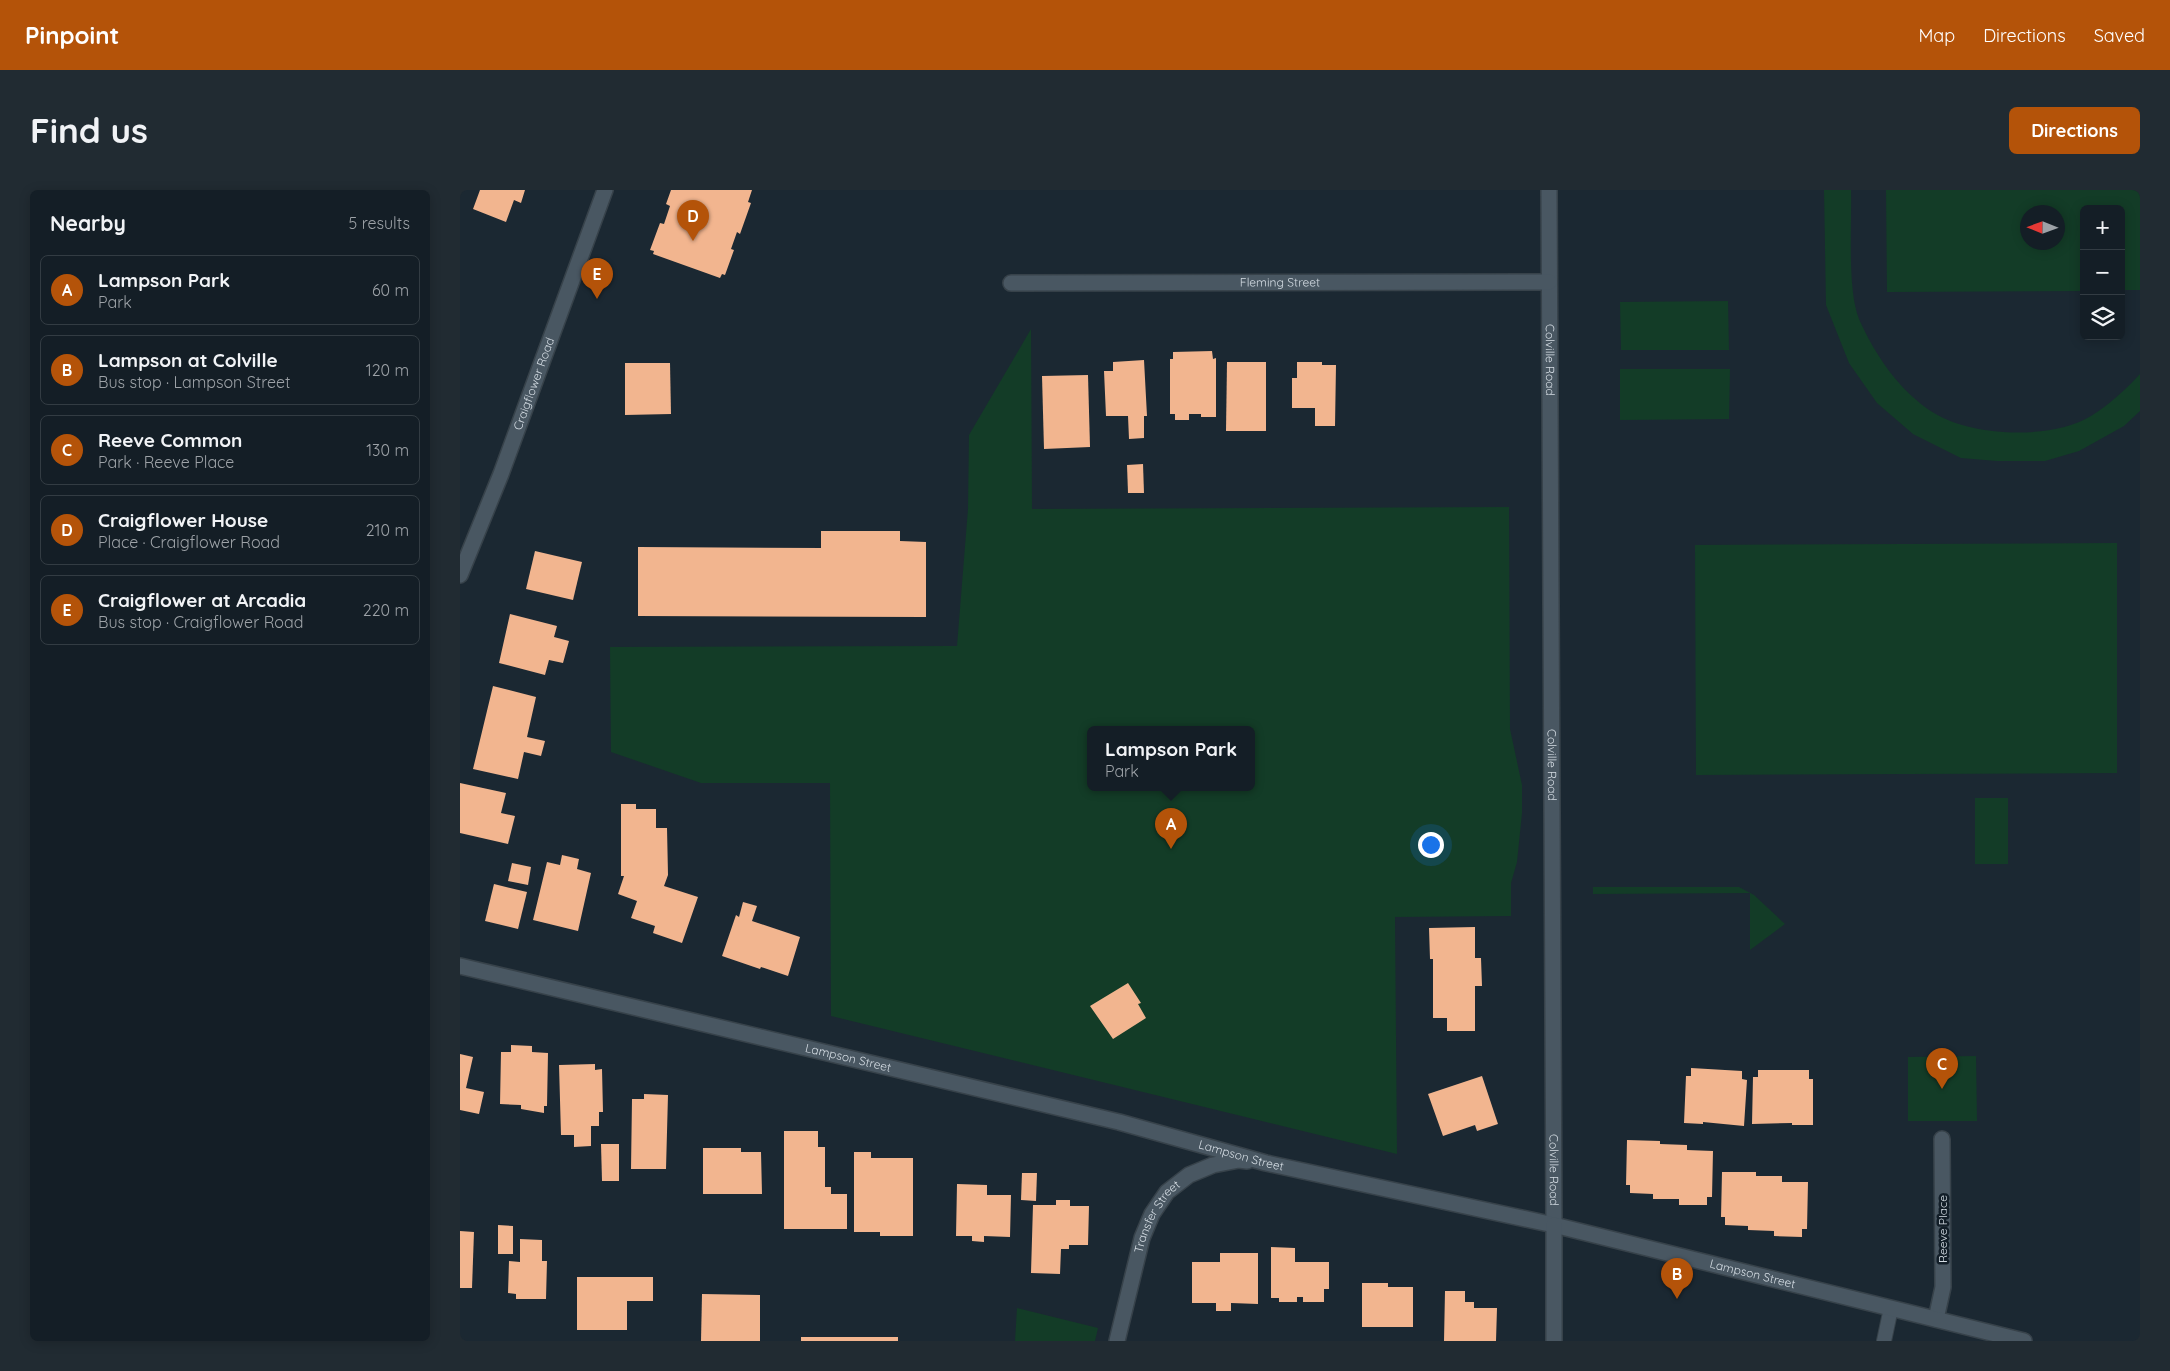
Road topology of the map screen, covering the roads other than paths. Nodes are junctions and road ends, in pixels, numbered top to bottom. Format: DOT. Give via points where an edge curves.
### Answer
graph roads {
  1 [pos="605,190"];
  2 [pos="1549,190"];
  3 [pos="1549,282"];
  4 [pos="1011,283"];
  5 [pos="460,575"];
  6 [pos="460,966"];
  7 [pos="1942,1139"];
  8 [pos="1266,1163"];
  9 [pos="1554,1225"];
  10 [pos="1891,1308"];
  11 [pos="1936,1319"];
  12 [pos="1117,1341"];
  13 [pos="1554,1341"];
  14 [pos="1884,1341"];
  15 [pos="2024,1341"];
  1 -- 5 [label="street, Craigflower Road" via="501,474"];
  2 -- 3 [label="street, Colville Road"];
  3 -- 4 [label="street, Fleming Street"];
  3 -- 9 [label="street, Colville Road"];
  6 -- 8 [label="street, Lampson Street" via="1119,1122"];
  7 -- 11 [label="street, Reeve Place" via="1943,1287"];
  8 -- 9 [label="street, Lampson Street"];
  8 -- 12 [label="street, Transfer Street" via="1239,1160 1213,1165 1188,1175 1167,1192 1152,1214 1142,1238"];
  9 -- 10 [label="street, Lampson Street"];
  9 -- 13 [label="street, Colville Road"];
  10 -- 11 [label="street, Lampson Street"];
  10 -- 14 [label="lane"];
  11 -- 15 [label="street, Lampson Street"];
}
